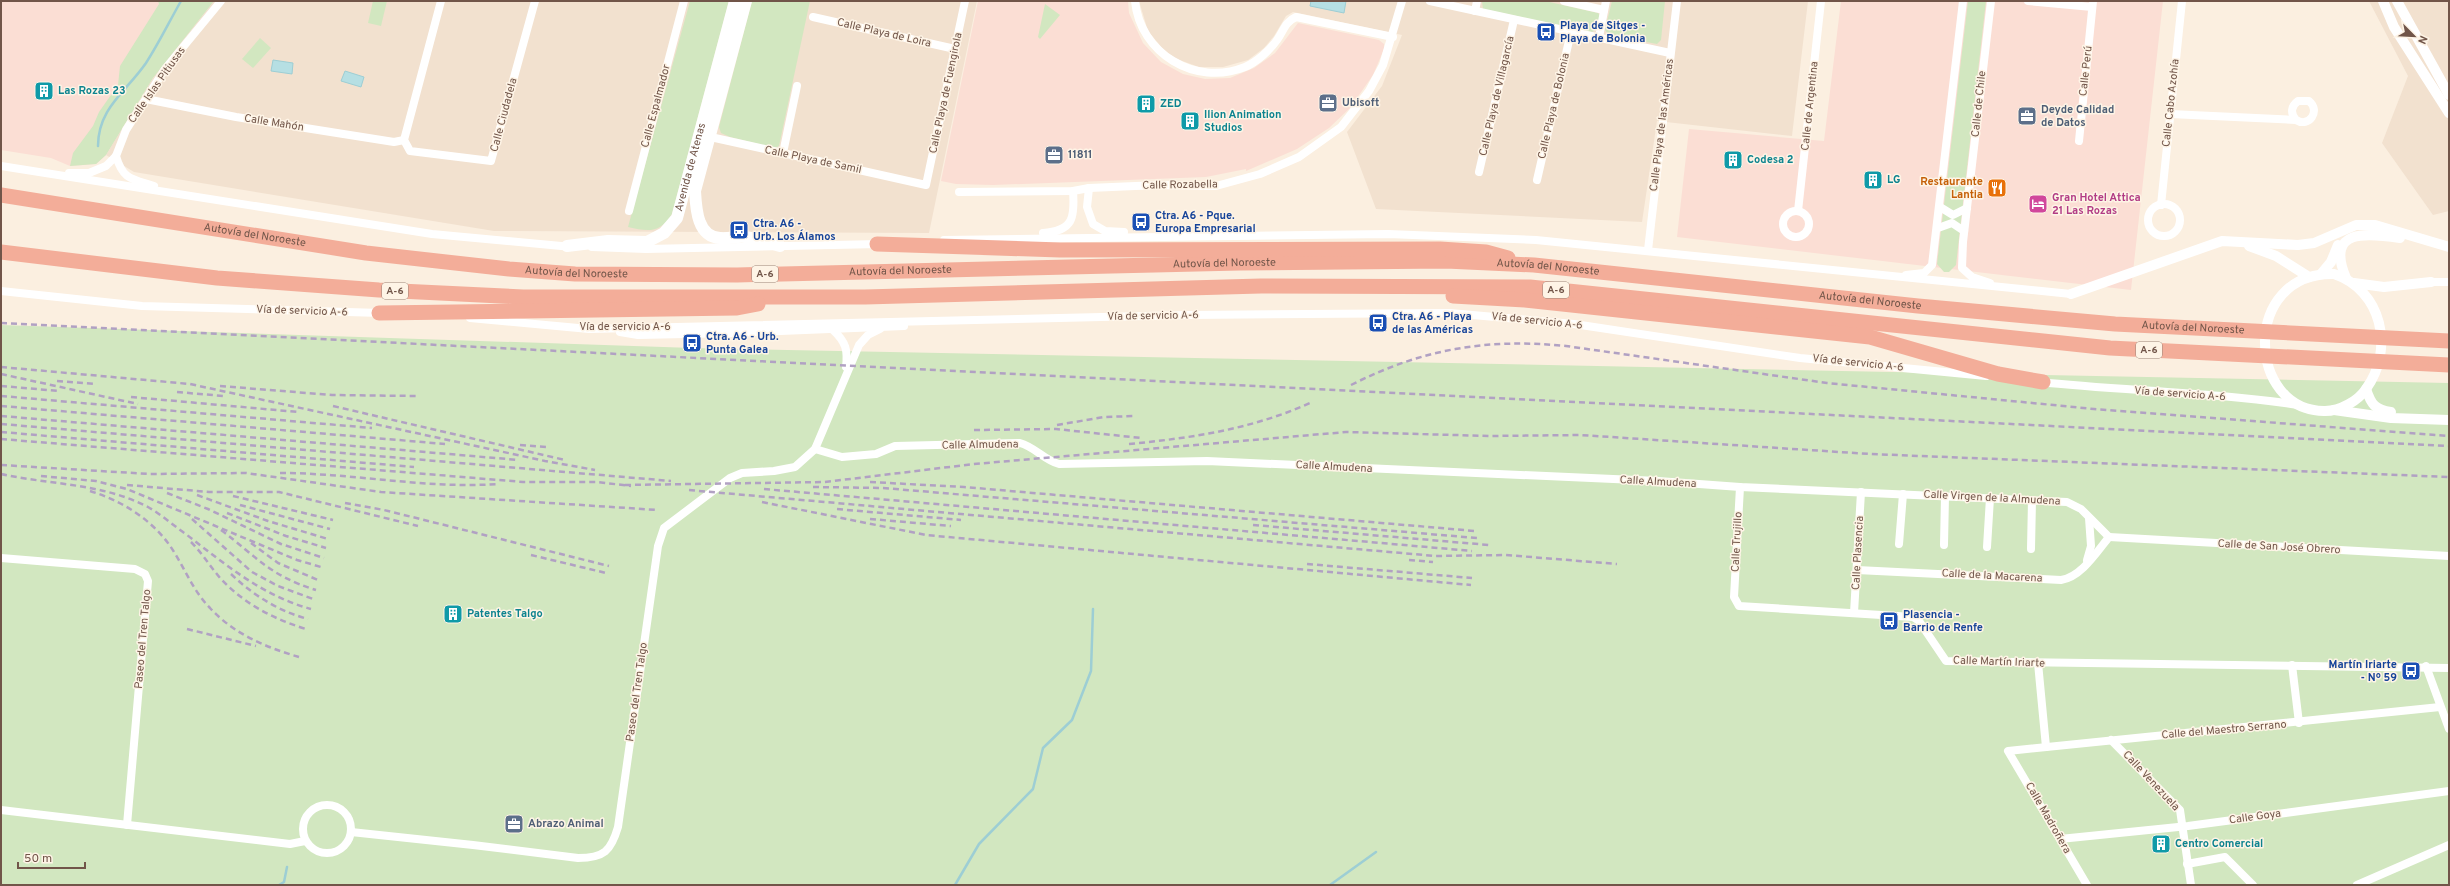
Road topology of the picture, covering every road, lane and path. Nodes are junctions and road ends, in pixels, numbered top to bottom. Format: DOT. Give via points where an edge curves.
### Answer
graph roads {
  1 [pos="221,1"];
  2 [pos="441,1"];
  3 [pos="535,1"];
  4 [pos="684,1"];
  5 [pos="735,1"];
  6 [pos="746,1"];
  7 [pos="965,1"];
  8 [pos="1134,1"];
  9 [pos="1402,1"];
  10 [pos="1430,1"];
  11 [pos="1477,1"];
  12 [pos="1564,1"];
  13 [pos="1606,1"];
  14 [pos="1677,1"];
  15 [pos="1822,1"];
  16 [pos="1962,1"];
  17 [pos="1991,1"];
  18 [pos="2028,1"];
  19 [pos="2182,1"];
  20 [pos="2383,1"];
  21 [pos="2397,1"];
  22 [pos="2092,4"];
  23 [pos="1604,10"];
  24 [pos="1475,11"];
  25 [pos="813,17"];
  26 [pos="1514,20"];
  27 [pos="1571,32"];
  28 [pos="1393,37"];
  29 [pos="1599,37"];
  30 [pos="955,48"];
  31 [pos="1670,53"];
  32 [pos="797,86"];
  33 [pos="2449,95"];
  34 [pos="146,99"];
  35 [pos="2449,112"];
  36 [pos="2170,114"];
  37 [pos="2296,120"];
  38 [pos="705,136"];
  39 [pos="404,140"];
  40 [pos="2079,141"];
  41 [pos="783,153"];
  42 [pos="116,156"];
  43 [pos="1,166"];
  44 [pos="38,172"];
  45 [pos="1479,172"];
  46 [pos="1538,180"];
  47 [pos="926,185"];
  48 [pos="1089,188"];
  49 [pos="1073,190"];
  50 [pos="959,192"];
  51 [pos="180,194"];
  52 [pos="1,195"];
  53 [pos="2161,205"];
  54 [pos="1940,207"];
  55 [pos="1967,208"];
  56 [pos="629,211"];
  57 [pos="1798,211"];
  58 [pos="1938,228"];
  59 [pos="1964,231"];
  60 [pos="2408,234"];
  61 [pos="1213,237"];
  62 [pos="952,239"];
  63 [pos="2236,242"];
  64 [pos="877,244"];
  65 [pos="567,246"];
  66 [pos="780,246"];
  67 [pos="2449,247"];
  68 [pos="1648,250"];
  69 [pos="1,252"];
  70 [pos="2449,252"];
  71 [pos="1534,265"];
  72 [pos="2321,274"];
  73 [pos="1890,277"];
  74 [pos="2309,277"];
  75 [pos="2350,280"];
  76 [pos="2431,282"];
  77 [pos="2449,282"];
  78 [pos="1262,286"];
  79 [pos="2010,289"];
  80 [pos="1,291"];
  81 [pos="2071,294"];
  82 [pos="792,297"];
  83 [pos="379,313"];
  84 [pos="960,320"];
  85 [pos="589,329"];
  86 [pos="880,329"];
  87 [pos="833,330"];
  88 [pos="2449,341"];
  89 [pos="2449,365"];
  90 [pos="845,376"];
  91 [pos="2042,382"];
  92 [pos="2366,389"];
  93 [pos="2302,405"];
  94 [pos="2334,410"];
  95 [pos="2449,415"];
  96 [pos="2449,420"];
  97 [pos="815,449"];
  98 [pos="1740,487"];
  99 [pos="1861,492"];
  100 [pos="1903,494"];
  101 [pos="1945,496"];
  102 [pos="1990,498"];
  103 [pos="2032,500"];
  104 [pos="2089,517"];
  105 [pos="2109,538"];
  106 [pos="1899,544"];
  107 [pos="1944,546"];
  108 [pos="1987,547"];
  109 [pos="2031,549"];
  110 [pos="2449,556"];
  111 [pos="1,558"];
  112 [pos="2086,565"];
  113 [pos="1857,570"];
  114 [pos="1734,597"];
  115 [pos="1854,613"];
  116 [pos="2038,664"];
  117 [pos="2292,665"];
  118 [pos="2426,666"];
  119 [pos="2449,668"];
  120 [pos="2440,707"];
  121 [pos="2299,723"];
  122 [pos="2449,729"];
  123 [pos="2111,740"];
  124 [pos="2046,747"];
  125 [pos="2008,751"];
  126 [pos="2449,791"];
  127 [pos="1,810"];
  128 [pos="127,825"];
  129 [pos="2183,826"];
  130 [pos="351,832"];
  131 [pos="2060,838"];
  132 [pos="305,841"];
  133 [pos="2449,845"];
  134 [pos="2188,864"];
  135 [pos="2087,885"];
  136 [pos="2191,885"];
  137 [pos="2253,885"];
  138 [pos="2357,885"];
  1 -- 34 [label="street, Calle Islas Pitiusas" via="165,69"];
  2 -- 39 [label="street"];
  3 -- 39 [label="street, Calle Ciudadela" via="491,161 410,150"];
  4 -- 56 [label="street, Calle Espalmador"];
  5 -- 38 [label="main road, Avenida de Atenas"];
  6 -- 38 [label="main road, Avenida de Atenas"];
  7 -- 30 [label="street, Calle Playa de Fuengirola"];
  8 -- 28 [label="street" via="1140,24 1150,43 1180,66 1198,71 1221,72 1245,67 1263,55 1277,40 1288,21 1296,17"];
  9 -- 28 [label="street, Calle Rozabella"];
  10 -- 24 [label="street"];
  11 -- 24 [label="street"];
  12 -- 23 [label="street"];
  13 -- 23 [label="street"];
  14 -- 31 [label="street, Calle Playa de las Américas"];
  15 -- 57 [label="street, Calle de Argentina"];
  16 -- 54 [label="street"];
  17 -- 55 [label="street, Calle de Chile"];
  18 -- 22 [label="street"];
  19 -- 36 [label="street, Calle Cabo Azohía"];
  20 -- 35 [label="street" via="2394,27"];
  21 -- 33 [label="street"];
  22 -- 40 [label="street, Calle Perú"];
  23 -- 29 [label="street"];
  24 -- 26 [label="street"];
  25 -- 30 [label="street, Calle Playa de Loira"];
  26 -- 27 [label="street"];
  26 -- 45 [label="street, Calle Playa de Villagarcía"];
  27 -- 29 [label="street"];
  27 -- 46 [label="street, Calle Playa de Bolonia"];
  28 -- 48 [label="street, Calle Rozabella" via="1383,65 1368,91 1341,127 1299,157 1260,174 1216,186"];
  29 -- 31 [label="street"];
  30 -- 47 [label="street, Calle Playa de Fuengirola"];
  31 -- 68 [label="street, Calle Playa de las Américas"];
  32 -- 41 [label="street"];
  34 -- 39 [label="street, Calle Mahón" via="394,142"];
  34 -- 42 [label="street, Calle Islas Pitiusas" via="126,130"];
  36 -- 37 [label="street"];
  36 -- 53 [label="street, Calle Cabo Azohía"];
  38 -- 41 [label="street, Calle Playa de Samil"];
  38 -- 65 [label="main road, Avenida de Atenas" via="677,218 664,233 647,242 608,241"];
  38 -- 66 [label="main road, Avenida de Atenas" via="695,191 696,209 702,227 719,238 744,237"];
  41 -- 47 [label="street, Calle Playa de Samil"];
  42 -- 44 [label="street" via="106,166 89,173"];
  42 -- 51 [label="street" via="120,169 127,177"];
  43 -- 44 [label="street"];
  44 -- 51 [label="street"];
  48 -- 49 [label="street, Calle Rozabella"];
  48 -- 61 [label="street" via="1087,207 1093,224 1105,231"];
  49 -- 50 [label="street, Calle Rozabella"];
  49 -- 62 [label="street" via="1075,210 1070,222 1059,232"];
  51 -- 65 [label="street" via="432,234"];
  52 -- 71 [label="highway, Autovía del Noroeste / A-6" via="366,253 509,270 575,274 737,275 1414,261"];
  54 -- 55 [label="street" via="1953,215"];
  54 -- 58 [label="street"];
  55 -- 59 [label="street, Calle de Chile"];
  58 -- 59 [label="street" via="1952,223"];
  58 -- 73 [label="street" via="1932,265 1924,273"];
  59 -- 79 [label="street, Calle de Chile" via="1962,268 1972,277"];
  60 -- 63 [label="street" via="2375,226 2356,225 2314,243 2298,245"];
  60 -- 67 [label="street"];
  60 -- 72 [label="street" via="2369,229 2354,230 2340,242 2331,262"];
  61 -- 62 [label="street"];
  61 -- 68 [label="street" via="1388,234 1536,240"];
  62 -- 64 [label="street"];
  63 -- 74 [label="street" via="2276,256"];
  63 -- 81 [label="street" via="2222,241 2205,246"];
  64 -- 66 [label="street"];
  64 -- 71 [label="highway" via="1068,250 1440,249 1486,252"];
  65 -- 66 [label="street" via="646,249"];
  68 -- 73 [label="street"];
  69 -- 82 [label="highway, Autovía del Noroeste / A-6" via="217,278 379,290 522,297"];
  70 -- 75 [label="street" via="2407,238 2357,234 2344,244 2340,254 2341,266"];
  71 -- 88 [label="highway, Autovía del Noroeste / A-6" via="2115,324"];
  72 -- 74 [label="street"];
  72 -- 75 [label="street"];
  73 -- 79 [label="street"];
  74 -- 93 [label="street" via="2293,284 2280,297 2270,312 2265,329 2268,366 2275,382 2286,396"];
  75 -- 76 [label="street" via="2384,286"];
  75 -- 92 [label="street" via="2371,302 2382,337 2379,361"];
  76 -- 77 [label="street"];
  78 -- 82 [label="highway, Autovía del Noroeste / A-6"];
  78 -- 89 [label="highway, Autovía del Noroeste / A-6" via="1530,287 2110,348"];
  78 -- 91 [label="highway" via="1310,297 1437,296 1525,300 1870,337 1998,374"];
  79 -- 81 [label="street"];
  80 -- 83 [label="street, Vía de servicio A-6" via="142,306"];
  82 -- 83 [label="highway" via="737,308"];
  83 -- 85 [label="street, Vía de servicio A-6"];
  84 -- 85 [label="street, Vía de servicio A-6"];
  84 -- 86 [label="street"];
  84 -- 91 [label="street, Vía de servicio A-6" via="1450,313 1560,322 1800,358"];
  85 -- 87 [label="street" via="638,335"];
  86 -- 87 [label="street"];
  86 -- 90 [label="street, Paseo del Tren Talgo" via="868,335 859,344"];
  87 -- 90 [label="street, Paseo del Tren Talgo" via="844,340 848,353"];
  90 -- 97 [label="street, Paseo del Tren Talgo"];
  91 -- 93 [label="street, Vía de servicio A-6"];
  92 -- 94 [label="street" via="2357,398"];
  92 -- 95 [label="street" via="2372,405 2380,411"];
  93 -- 94 [label="street" via="2314,410"];
  94 -- 96 [label="street" via="2391,418"];
  97 -- 98 [label="street, Calle Almudena" via="842,457 876,454 895,446 1020,443 1051,462 1059,464 1207,461"];
  97 -- 130 [label="street, Paseo del Tren Talgo" via="794,467 774,472 742,473 730,478 664,528 658,546 618,827 614,842 604,853 593,858 578,858"];
  98 -- 99 [label="street, Calle Almudena"];
  98 -- 114 [label="street, Calle Trujillo"];
  99 -- 100 [label="street, Calle Virgen de la Almudena"];
  99 -- 113 [label="street, Calle Plasencia"];
  100 -- 101 [label="street, Calle Virgen de la Almudena"];
  100 -- 106 [label="street"];
  101 -- 102 [label="street, Calle Virgen de la Almudena"];
  101 -- 107 [label="street"];
  102 -- 103 [label="street, Calle Virgen de la Almudena"];
  102 -- 108 [label="street"];
  103 -- 104 [label="street, Calle Virgen de la Almudena" via="2067,502 2081,509"];
  103 -- 109 [label="street"];
  104 -- 105 [label="street, Calle Virgen de la Almudena"];
  104 -- 112 [label="street" via="2091,546"];
  105 -- 110 [label="street, Calle de San José Obrero"];
  105 -- 112 [label="street, Calle de la Macarena"];
  111 -- 128 [label="street, Paseo del Tren Talgo" via="135,569 145,574 148,581"];
  112 -- 113 [label="street, Calle de la Macarena" via="2070,578 2061,580"];
  113 -- 115 [label="street, Calle Plasencia"];
  114 -- 115 [label="street, Calle Martín Iriarte" via="1736,603 1744,607"];
  115 -- 116 [label="street, Calle Martín Iriarte" via="1913,617 1919,621 1946,661"];
  116 -- 117 [label="street, Calle Martín Iriarte"];
  116 -- 124 [label="street"];
  117 -- 118 [label="street, Calle Martín Iriarte"];
  117 -- 121 [label="street"];
  118 -- 119 [label="street, Calle Martín Iriarte"];
  118 -- 120 [label="street"];
  120 -- 121 [label="street, Calle del Maestro Serrano"];
  120 -- 122 [label="street"];
  121 -- 123 [label="street, Calle del Maestro Serrano"];
  123 -- 124 [label="street, Calle del Maestro Serrano"];
  123 -- 129 [label="street, Calle Venezuela" via="2180,810"];
  124 -- 125 [label="street, Calle del Maestro Serrano"];
  125 -- 131 [label="street, Calle Madroñera"];
  126 -- 129 [label="street, Calle Goya"];
  127 -- 128 [label="street"];
  128 -- 132 [label="street" via="290,844"];
  129 -- 131 [label="street, Calle Goya"];
  129 -- 134 [label="street, Calle Venezuela"];
  130 -- 132 [label="street" via="345,846 331,853 316,851"];
  130 -- 132 [label="street" via="344,811 329,804 322,805 308,812 304,819"];
  131 -- 135 [label="street, Calle Madroñera"];
  133 -- 138 [label="street"];
  134 -- 136 [label="street, Calle Venezuela"];
  134 -- 137 [label="street" via="2225,857"];
}
